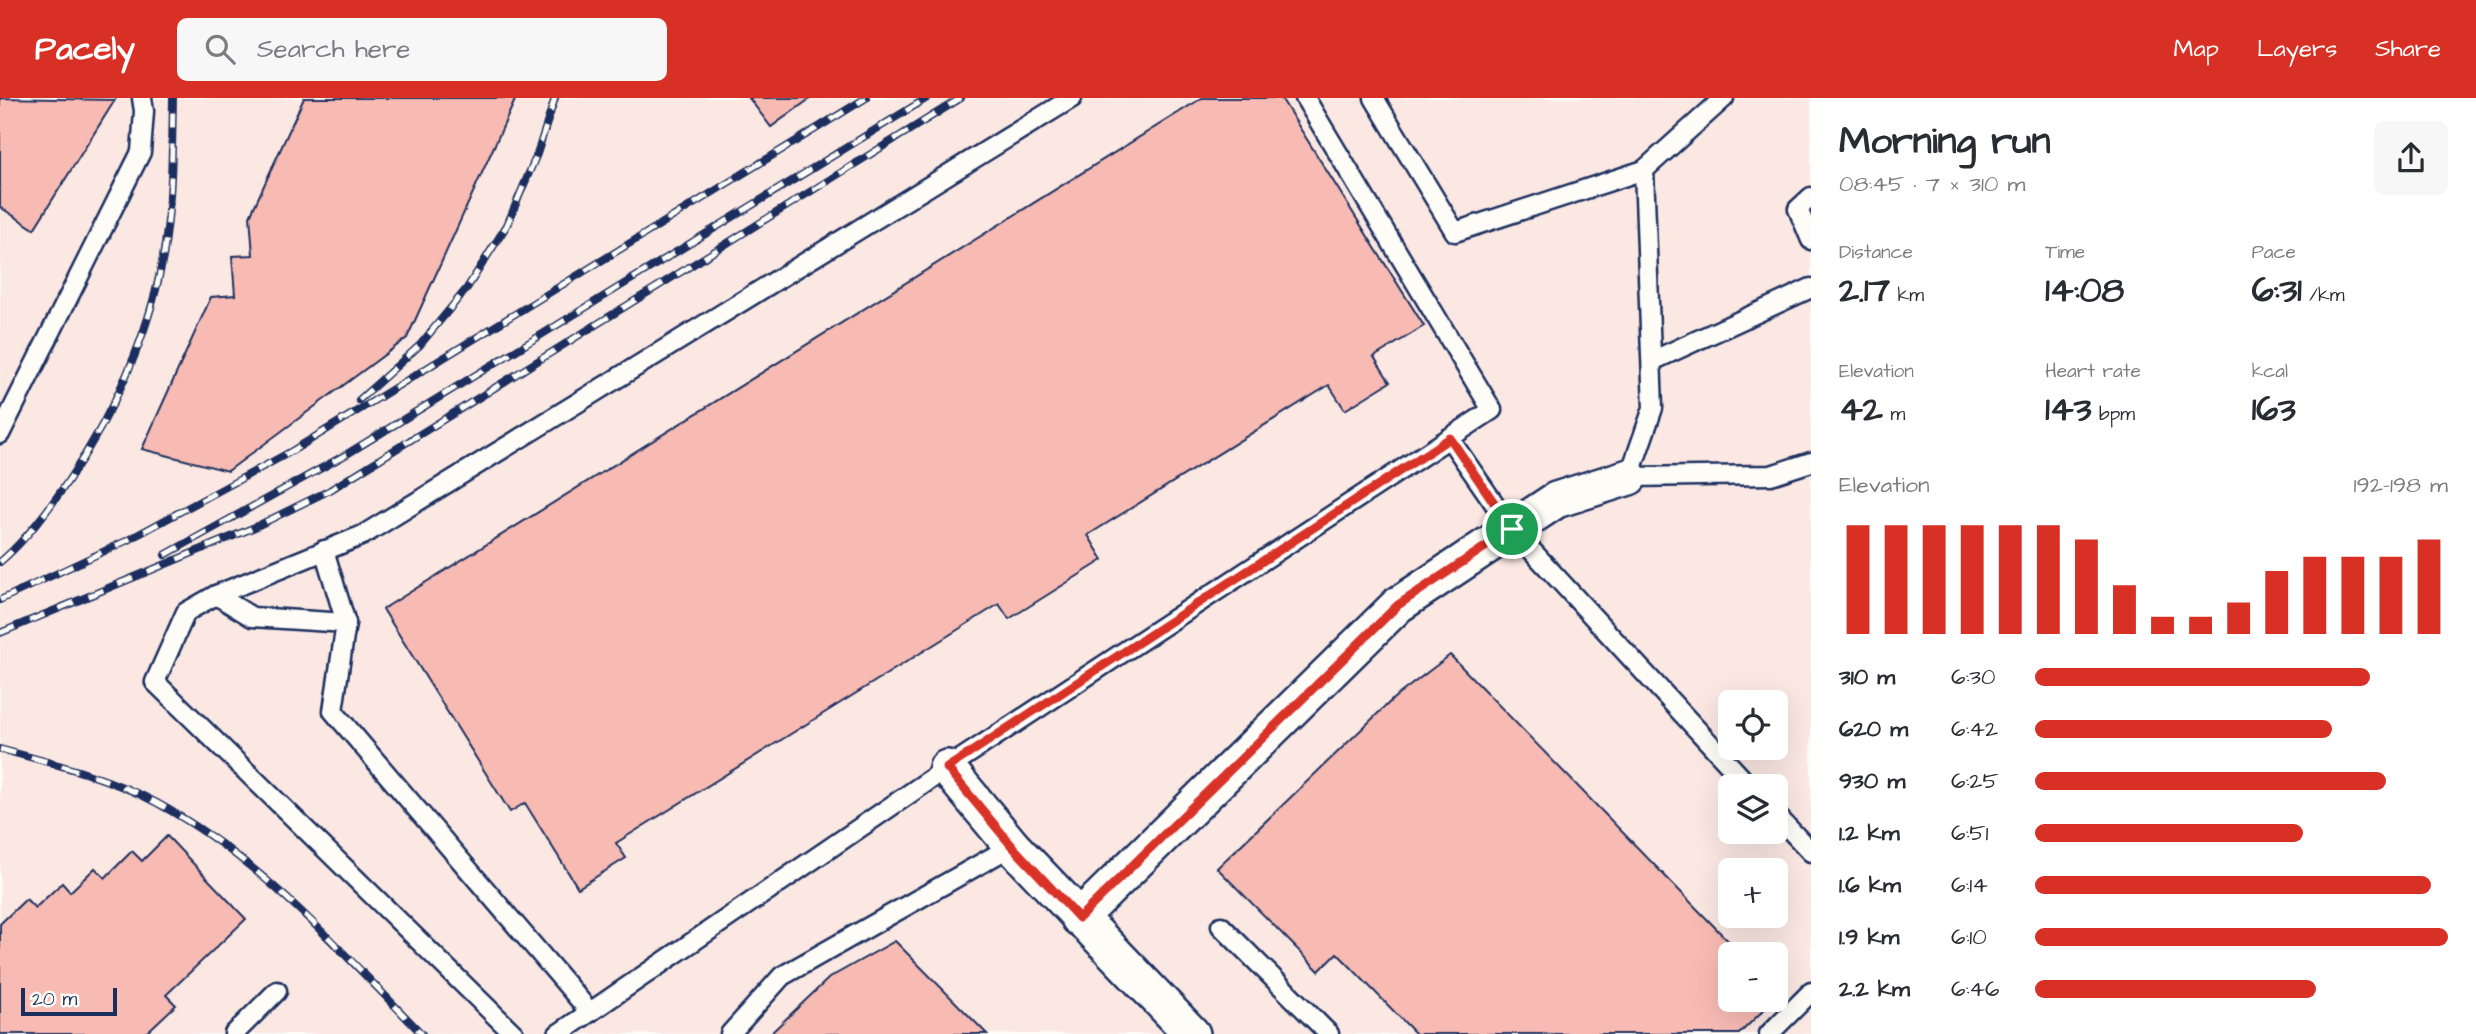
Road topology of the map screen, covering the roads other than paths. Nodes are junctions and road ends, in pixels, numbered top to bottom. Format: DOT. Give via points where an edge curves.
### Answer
graph roads {
  1 [pos="142,98"];
  2 [pos="1073,98"];
  3 [pos="1305,98"];
  4 [pos="1374,98"];
  5 [pos="1724,98"];
  6 [pos="1644,170"];
  7 [pos="1811,197"];
  8 [pos="1811,240"];
  9 [pos="1811,288"];
  10 [pos="1652,361"];
  11 [pos="0,434"];
  12 [pos="1450,438"];
  13 [pos="1811,462"];
  14 [pos="1629,477"];
  15 [pos="1512,529"];
  16 [pos="324,551"];
  17 [pos="216,595"];
  18 [pos="346,622"];
  19 [pos="947,768"];
  20 [pos="1738,774"];
  21 [pos="1788,828"];
  22 [pos="1012,846"];
  23 [pos="1811,852"];
  24 [pos="1079,918"];
  25 [pos="1221,926"];
  26 [pos="277,991"];
  27 [pos="1811,992"];
  28 [pos="590,1012"];
  29 [pos="234,1034"];
  30 [pos="514,1034"];
  31 [pos="558,1034"];
  32 [pos="730,1034"];
  33 [pos="1192,1034"];
  34 [pos="1329,1034"];
  35 [pos="1769,1034"];
  1 -- 11 [label="lane" via="141,152"];
  2 -- 16 [label="lane" via="363,535"];
  3 -- 12 [label="lane" via="1492,410"];
  4 -- 6 [label="lane" via="1455,232"];
  5 -- 6 [label="lane"];
  6 -- 10 [label="lane"];
  7 -- 8 [label="lane" via="1798,209"];
  9 -- 10 [label="lane"];
  10 -- 14 [label="lane" via="1653,408"];
  12 -- 15 [label="lane"];
  12 -- 19 [label="lane"];
  13 -- 14 [label="lane" via="1770,475"];
  14 -- 15 [label="street" via="1556,500"];
  15 -- 20 [label="lane"];
  15 -- 24 [label="street" via="1398,605"];
  16 -- 17 [label="lane"];
  16 -- 18 [label="lane"];
  17 -- 18 [label="lane" via="252,617"];
  17 -- 30 [label="lane" via="186,612 155,682"];
  18 -- 28 [label="lane" via="333,711"];
  19 -- 22 [label="street"];
  19 -- 28 [label="lane"];
  21 -- 23 [label="lane"];
  22 -- 24 [label="street"];
  22 -- 32 [label="lane" via="782,976"];
  24 -- 33 [label="street"];
  25 -- 34 [label="lane"];
  26 -- 29 [label="lane"];
  27 -- 35 [label="lane"];
  28 -- 31 [label="lane"];
}
